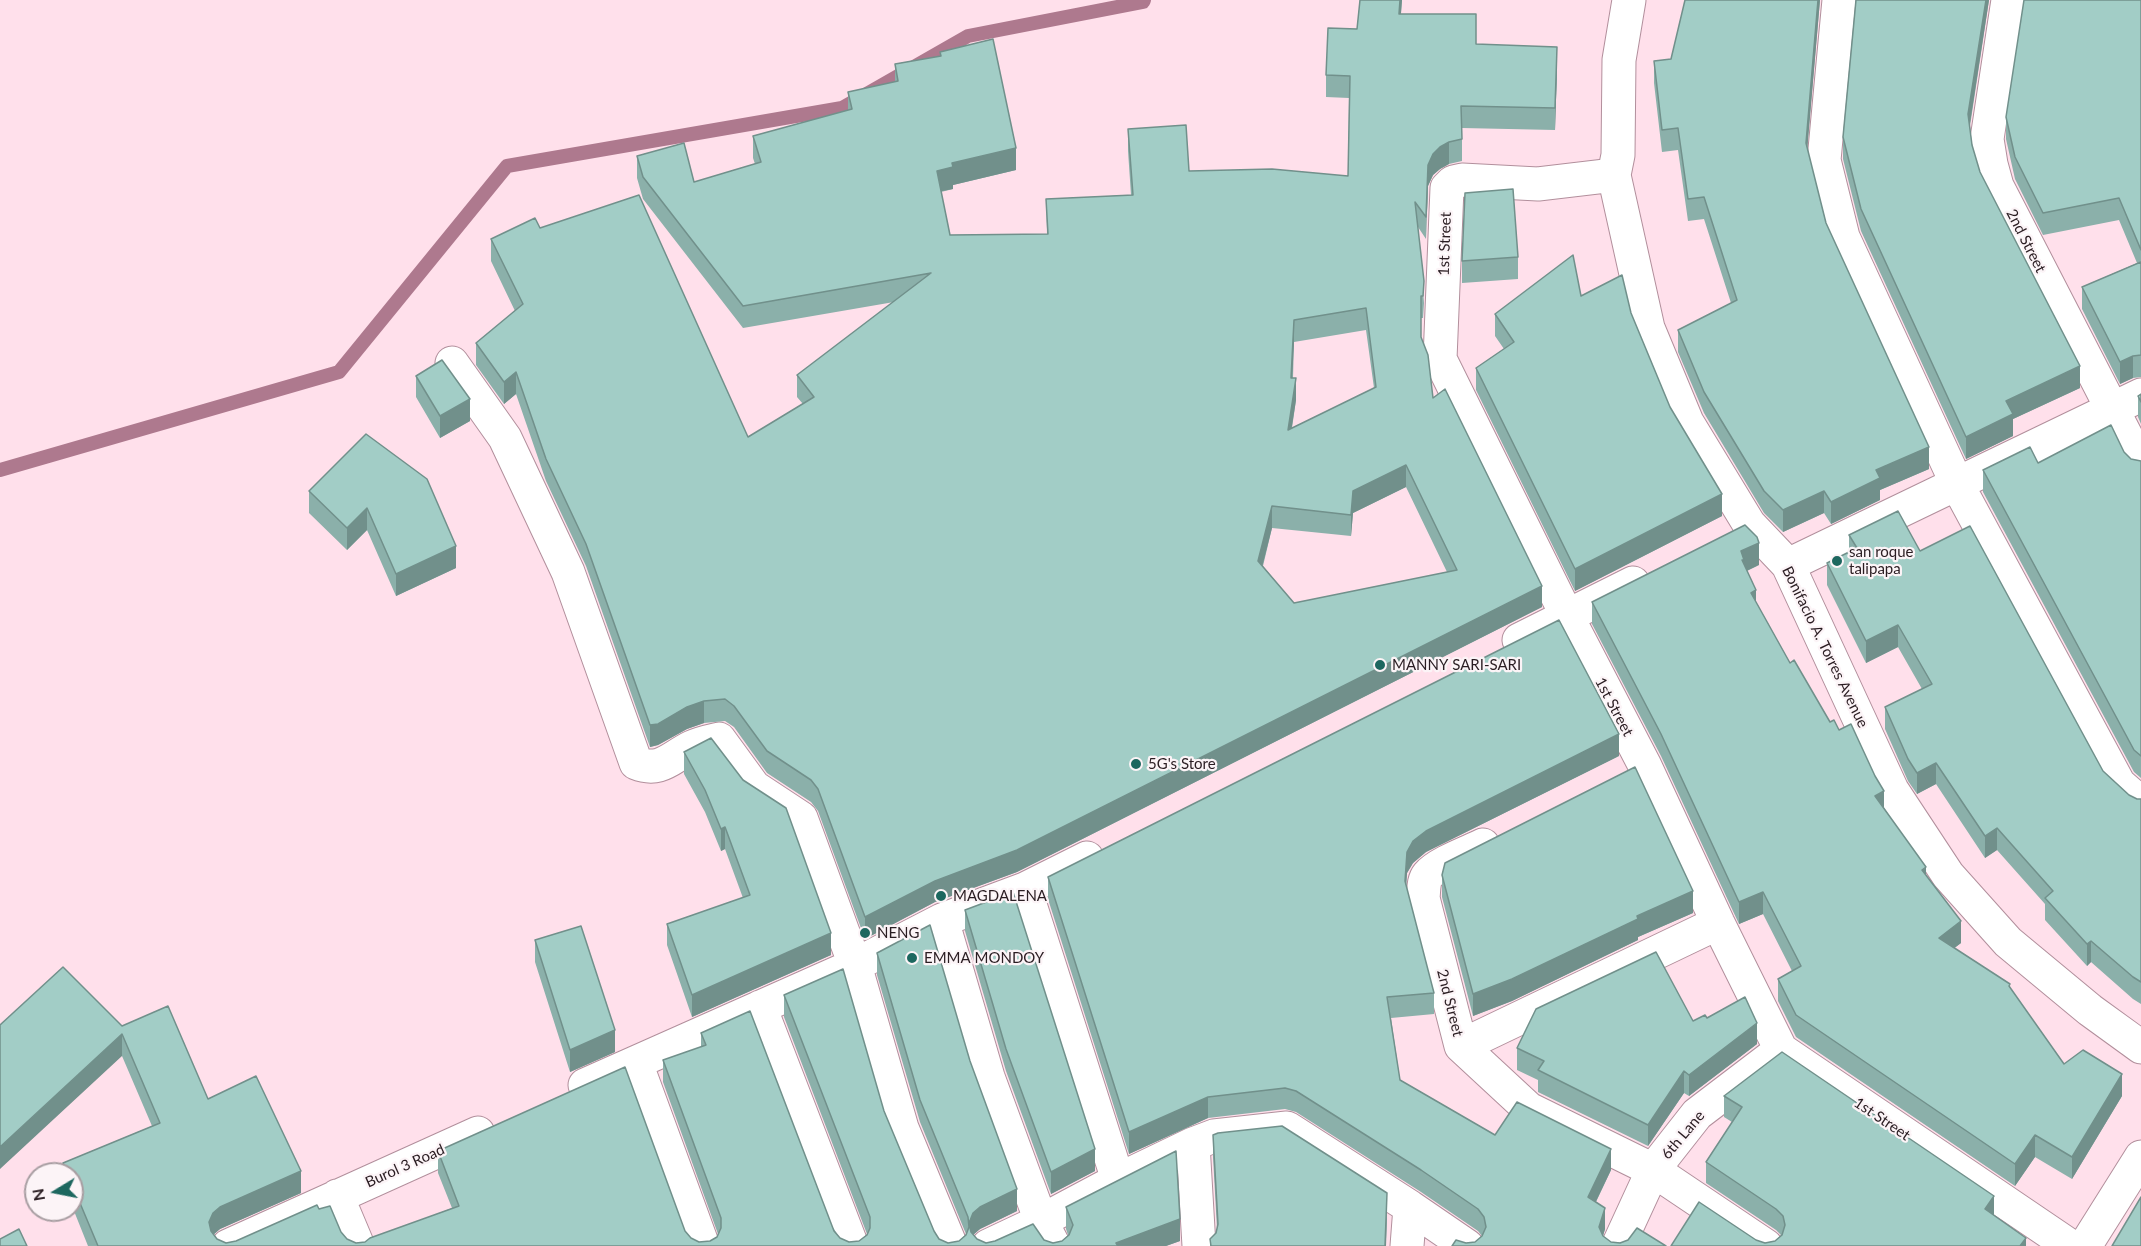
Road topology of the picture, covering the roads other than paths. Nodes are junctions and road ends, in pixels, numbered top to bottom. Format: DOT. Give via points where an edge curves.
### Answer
graph roads {
  1 [pos="1629,0"];
  2 [pos="1839,0"];
  3 [pos="2008,0"];
  4 [pos="1614,175"];
  5 [pos="452,363"];
  6 [pos="2127,402"];
  7 [pos="2141,465"];
  8 [pos="1957,484"];
  9 [pos="1749,524"];
  10 [pos="1719,539"];
  11 [pos="1788,565"];
  12 [pos="1658,570"];
  13 [pos="1567,616"];
  14 [pos="1492,654"];
  15 [pos="1644,765"];
  16 [pos="1613,780"];
  17 [pos="2141,803"];
  18 [pos="1508,833"];
  19 [pos="1110,846"];
  20 [pos="1025,889"];
  21 [pos="942,920"];
  22 [pos="1718,923"];
  23 [pos="855,965"];
  24 [pos="760,1007"];
  25 [pos="1461,1046"];
  26 [pos="2141,1047"];
  27 [pos="1780,1050"];
  28 [pos="636,1063"];
  29 [pos="561,1096"];
  30 [pos="507,1120"];
  31 [pos="1192,1144"];
  32 [pos="2141,1157"];
  33 [pos="1653,1170"];
  34 [pos="1118,1180"];
  35 [pos="336,1196"];
  36 [pos="1410,1207"];
  37 [pos="1048,1234"];
  38 [pos="244,1243"];
  39 [pos="358,1246"];
  40 [pos="703,1246"];
  41 [pos="852,1246"];
  42 [pos="951,1246"];
  43 [pos="988,1246"];
  44 [pos="1199,1246"];
  45 [pos="1407,1246"];
  46 [pos="1467,1246"];
  47 [pos="1618,1246"];
  48 [pos="1766,1246"];
  49 [pos="2070,1246"];
  50 [pos="2085,1246"];
  1 -- 4 [label="street, Bonifacio A. Torres Avenue" via="1619,60"];
  2 -- 8 [label="street" via="1824,160 1843,237"];
  3 -- 6 [label="street, 2nd Street" via="1987,139 1990,164 1997,186"];
  4 -- 9 [label="street, Bonifacio A. Torres Avenue" via="1648,328 1687,422"];
  4 -- 13 [label="street, 1st Street" via="1538,184 1462,180 1447,188 1440,359"];
  5 -- 23 [label="street" via="505,438 563,562 636,763 659,766 694,746 719,739 754,787 801,818"];
  6 -- 7 [label="street, 2nd Street"];
  6 -- 8 [label="street"];
  8 -- 11 [label="street"];
  8 -- 17 [label="street" via="2119,784"];
  9 -- 10 [label="street"];
  9 -- 11 [label="street, Bonifacio A. Torres Avenue"];
  11 -- 26 [label="street, Bonifacio A. Torres Avenue" via="1892,790 1948,875 2008,942"];
  12 -- 13 [label="street"];
  13 -- 14 [label="street"];
  13 -- 15 [label="street, 1st Street"];
  15 -- 16 [label="street"];
  15 -- 22 [label="street, 1st Street"];
  18 -- 25 [label="street, 2nd Street" via="1426,876 1424,898"];
  19 -- 20 [label="street"];
  20 -- 21 [label="street"];
  20 -- 34 [label="street"];
  21 -- 23 [label="street"];
  21 -- 37 [label="street" via="988,1077"];
  22 -- 25 [label="street"];
  22 -- 27 [label="street, 1st Street"];
  23 -- 24 [label="street"];
  23 -- 42 [label="street" via="902,1128"];
  24 -- 28 [label="street"];
  24 -- 41 [label="street"];
  25 -- 33 [label="street, 2nd Street" via="1529,1109"];
  27 -- 33 [label="street, 6th Lane" via="1697,1114"];
  27 -- 49 [label="street, 1st Street"];
  28 -- 29 [label="street"];
  28 -- 40 [label="street"];
  30 -- 35 [label="street, Burol 3 Road"];
  31 -- 34 [label="street"];
  31 -- 36 [label="street" via="1214,1136 1287,1128"];
  31 -- 44 [label="street"];
  32 -- 50 [label="street"];
  33 -- 47 [label="street, 6th Lane"];
  33 -- 48 [label="street, 2nd Street"];
  34 -- 37 [label="street"];
  35 -- 38 [label="street, Burol 3 Road"];
  35 -- 39 [label="street"];
  36 -- 45 [label="street"];
  36 -- 46 [label="street"];
  37 -- 43 [label="street"];
}
